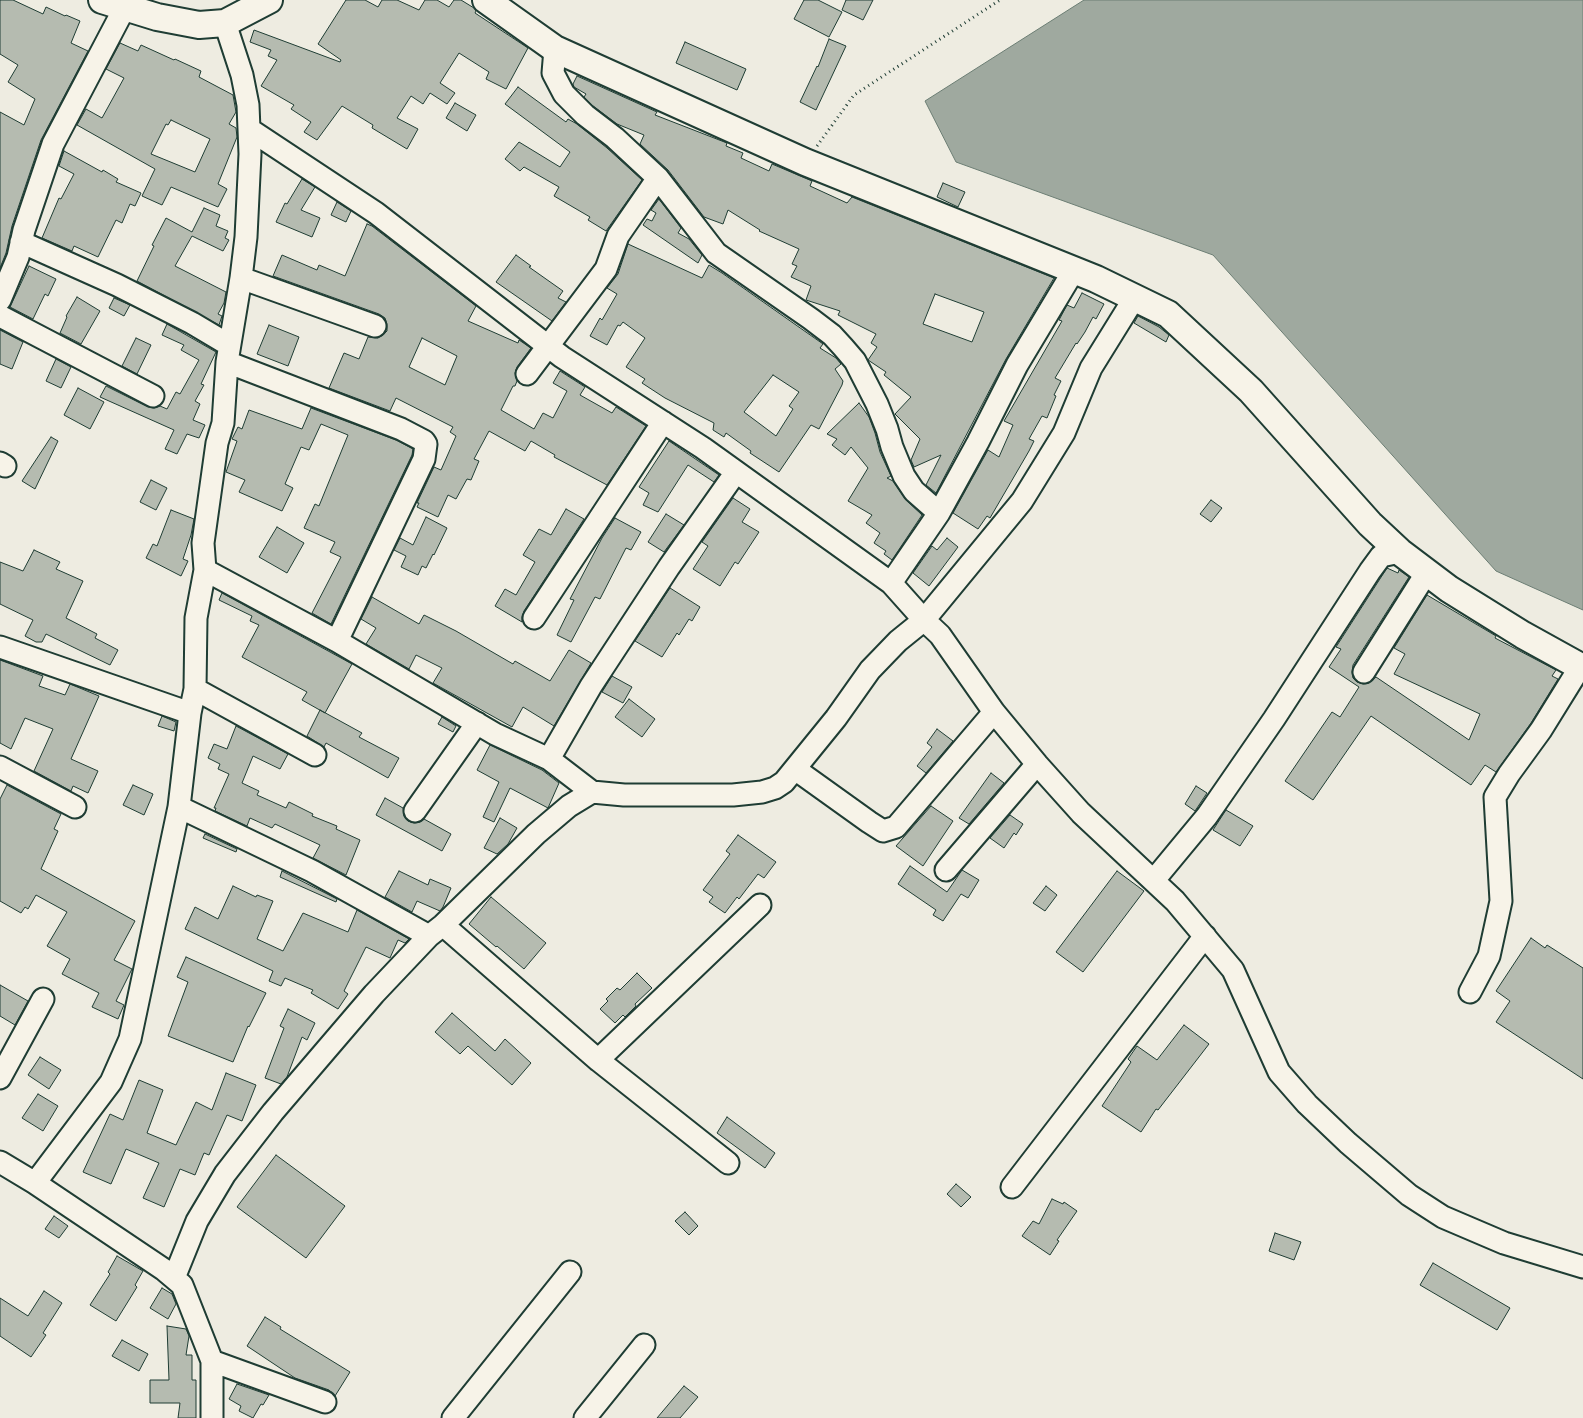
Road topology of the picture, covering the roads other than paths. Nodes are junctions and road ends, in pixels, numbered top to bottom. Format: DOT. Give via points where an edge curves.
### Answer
graph roads {
  1 [pos="268,0"];
  2 [pos="486,0"];
  3 [pos="113,4"];
  4 [pos="225,23"];
  5 [pos="555,49"];
  6 [pos="249,128"];
  7 [pos="658,178"];
  8 [pos="21,242"];
  9 [pos="1074,270"];
  10 [pos="241,278"];
  11 [pos="1135,297"];
  12 [pos="0,300"];
  13 [pos="0,316"];
  14 [pos="375,326"];
  15 [pos="549,347"];
  16 [pos="228,353"];
  17 [pos="526,374"];
  18 [pos="153,396"];
  19 [pos="663,422"];
  20 [pos="736,472"];
  21 [pos="939,513"];
  22 [pos="1400,552"];
  23 [pos="205,570"];
  24 [pos="1427,572"];
  25 [pos="891,583"];
  26 [pos="534,618"];
  27 [pos="924,620"];
  28 [pos="337,642"];
  29 [pos="0,647"];
  30 [pos="1582,667"];
  31 [pos="1364,672"];
  32 [pos="195,688"];
  33 [pos="190,712"];
  34 [pos="994,712"];
  35 [pos="477,723"];
  36 [pos="315,755"];
  37 [pos="549,759"];
  38 [pos="1036,764"];
  39 [pos="0,767"];
  40 [pos="796,769"];
  41 [pos="592,792"];
  42 [pos="75,807"];
  43 [pos="179,807"];
  44 [pos="415,811"];
  45 [pos="946,870"];
  46 [pos="1154,880"];
  47 [pos="760,905"];
  48 [pos="436,930"];
  49 [pos="1205,936"];
  50 [pos="1470,992"];
  51 [pos="43,999"];
  52 [pos="598,1060"];
  53 [pos="0,1078"];
  54 [pos="0,1162"];
  55 [pos="728,1163"];
  56 [pos="35,1183"];
  57 [pos="1012,1187"];
  58 [pos="1583,1267"];
  59 [pos="570,1272"];
  60 [pos="174,1278"];
  61 [pos="644,1345"];
  62 [pos="212,1361"];
  63 [pos="325,1402"];
  64 [pos="212,1418"];
  65 [pos="453,1418"];
  66 [pos="585,1418"];
  1 -- 4 [label="main road"];
  2 -- 5 [label="main road"];
  3 -- 4 [label="main road" via="199,25"];
  3 -- 8 [label="street" via="53,144"];
  4 -- 6 [label="street" via="242,75"];
  5 -- 7 [label="street" via="553,73 564,94"];
  5 -- 9 [label="main road" via="805,162"];
  6 -- 10 [label="street" via="246,237"];
  6 -- 15 [label="street" via="376,214"];
  7 -- 15 [label="street" via="618,236 606,269"];
  7 -- 21 [label="street" via="716,253 811,319 844,347 855,361 877,404 904,476 914,491"];
  8 -- 12 [label="street"];
  8 -- 16 [label="street" via="192,323"];
  9 -- 11 [label="main road"];
  9 -- 21 [label="street" via="1017,365"];
  10 -- 14 [label="street"];
  10 -- 16 [label="street"];
  11 -- 22 [label="main road" via="1168,314 1251,391 1370,524"];
  11 -- 27 [label="street" via="1091,368 1064,433 1022,501"];
  13 -- 18 [label="street"];
  15 -- 17 [label="street"];
  15 -- 19 [label="street"];
  16 -- 23 [label="street" via="223,423 216,444 204,543"];
  16 -- 28 [label="street" via="401,429 426,444 424,459"];
  19 -- 20 [label="street"];
  19 -- 26 [label="street"];
  20 -- 25 [label="street"];
  20 -- 37 [label="street" via="591,686"];
  21 -- 25 [label="street"];
  22 -- 24 [label="main road"];
  22 -- 46 [label="street" via="1381,556 1213,808"];
  23 -- 28 [label="street"];
  23 -- 32 [label="street" via="196,618"];
  24 -- 30 [label="main road" via="1523,635"];
  24 -- 31 [label="street"];
  25 -- 27 [label="street"];
  27 -- 34 [label="street" via="940,635"];
  27 -- 40 [label="street" via="870,670"];
  28 -- 35 [label="street"];
  29 -- 33 [label="street"];
  30 -- 50 [label="street" via="1496,796 1501,901 1489,956"];
  32 -- 33 [label="street"];
  32 -- 36 [label="street"];
  33 -- 43 [label="street"];
  34 -- 38 [label="street"];
  34 -- 40 [label="street" via="896,827 883,831"];
  35 -- 37 [label="street"];
  35 -- 44 [label="street"];
  37 -- 41 [label="street"];
  38 -- 45 [label="street"];
  38 -- 46 [label="street" via="1081,813"];
  39 -- 42 [label="street"];
  40 -- 41 [label="street" via="775,788 762,792 733,795"];
  41 -- 48 [label="street" via="569,806 536,834"];
  43 -- 48 [label="street"];
  43 -- 56 [label="street" via="130,1039 111,1082"];
  46 -- 49 [label="street"];
  47 -- 52 [label="street"];
  48 -- 52 [label="street"];
  48 -- 60 [label="street" via="374,994 225,1174 197,1221"];
  49 -- 57 [label="street"];
  49 -- 58 [label="street" via="1233,970 1279,1072 1348,1143 1409,1195 1443,1217 1504,1243"];
  51 -- 53 [label="street"];
  52 -- 55 [label="street"];
  54 -- 56 [label="street"];
  56 -- 60 [label="street"];
  59 -- 65 [label="street"];
  60 -- 62 [label="street" via="182,1285"];
  61 -- 66 [label="street"];
  62 -- 63 [label="street"];
  62 -- 64 [label="street"];
}
